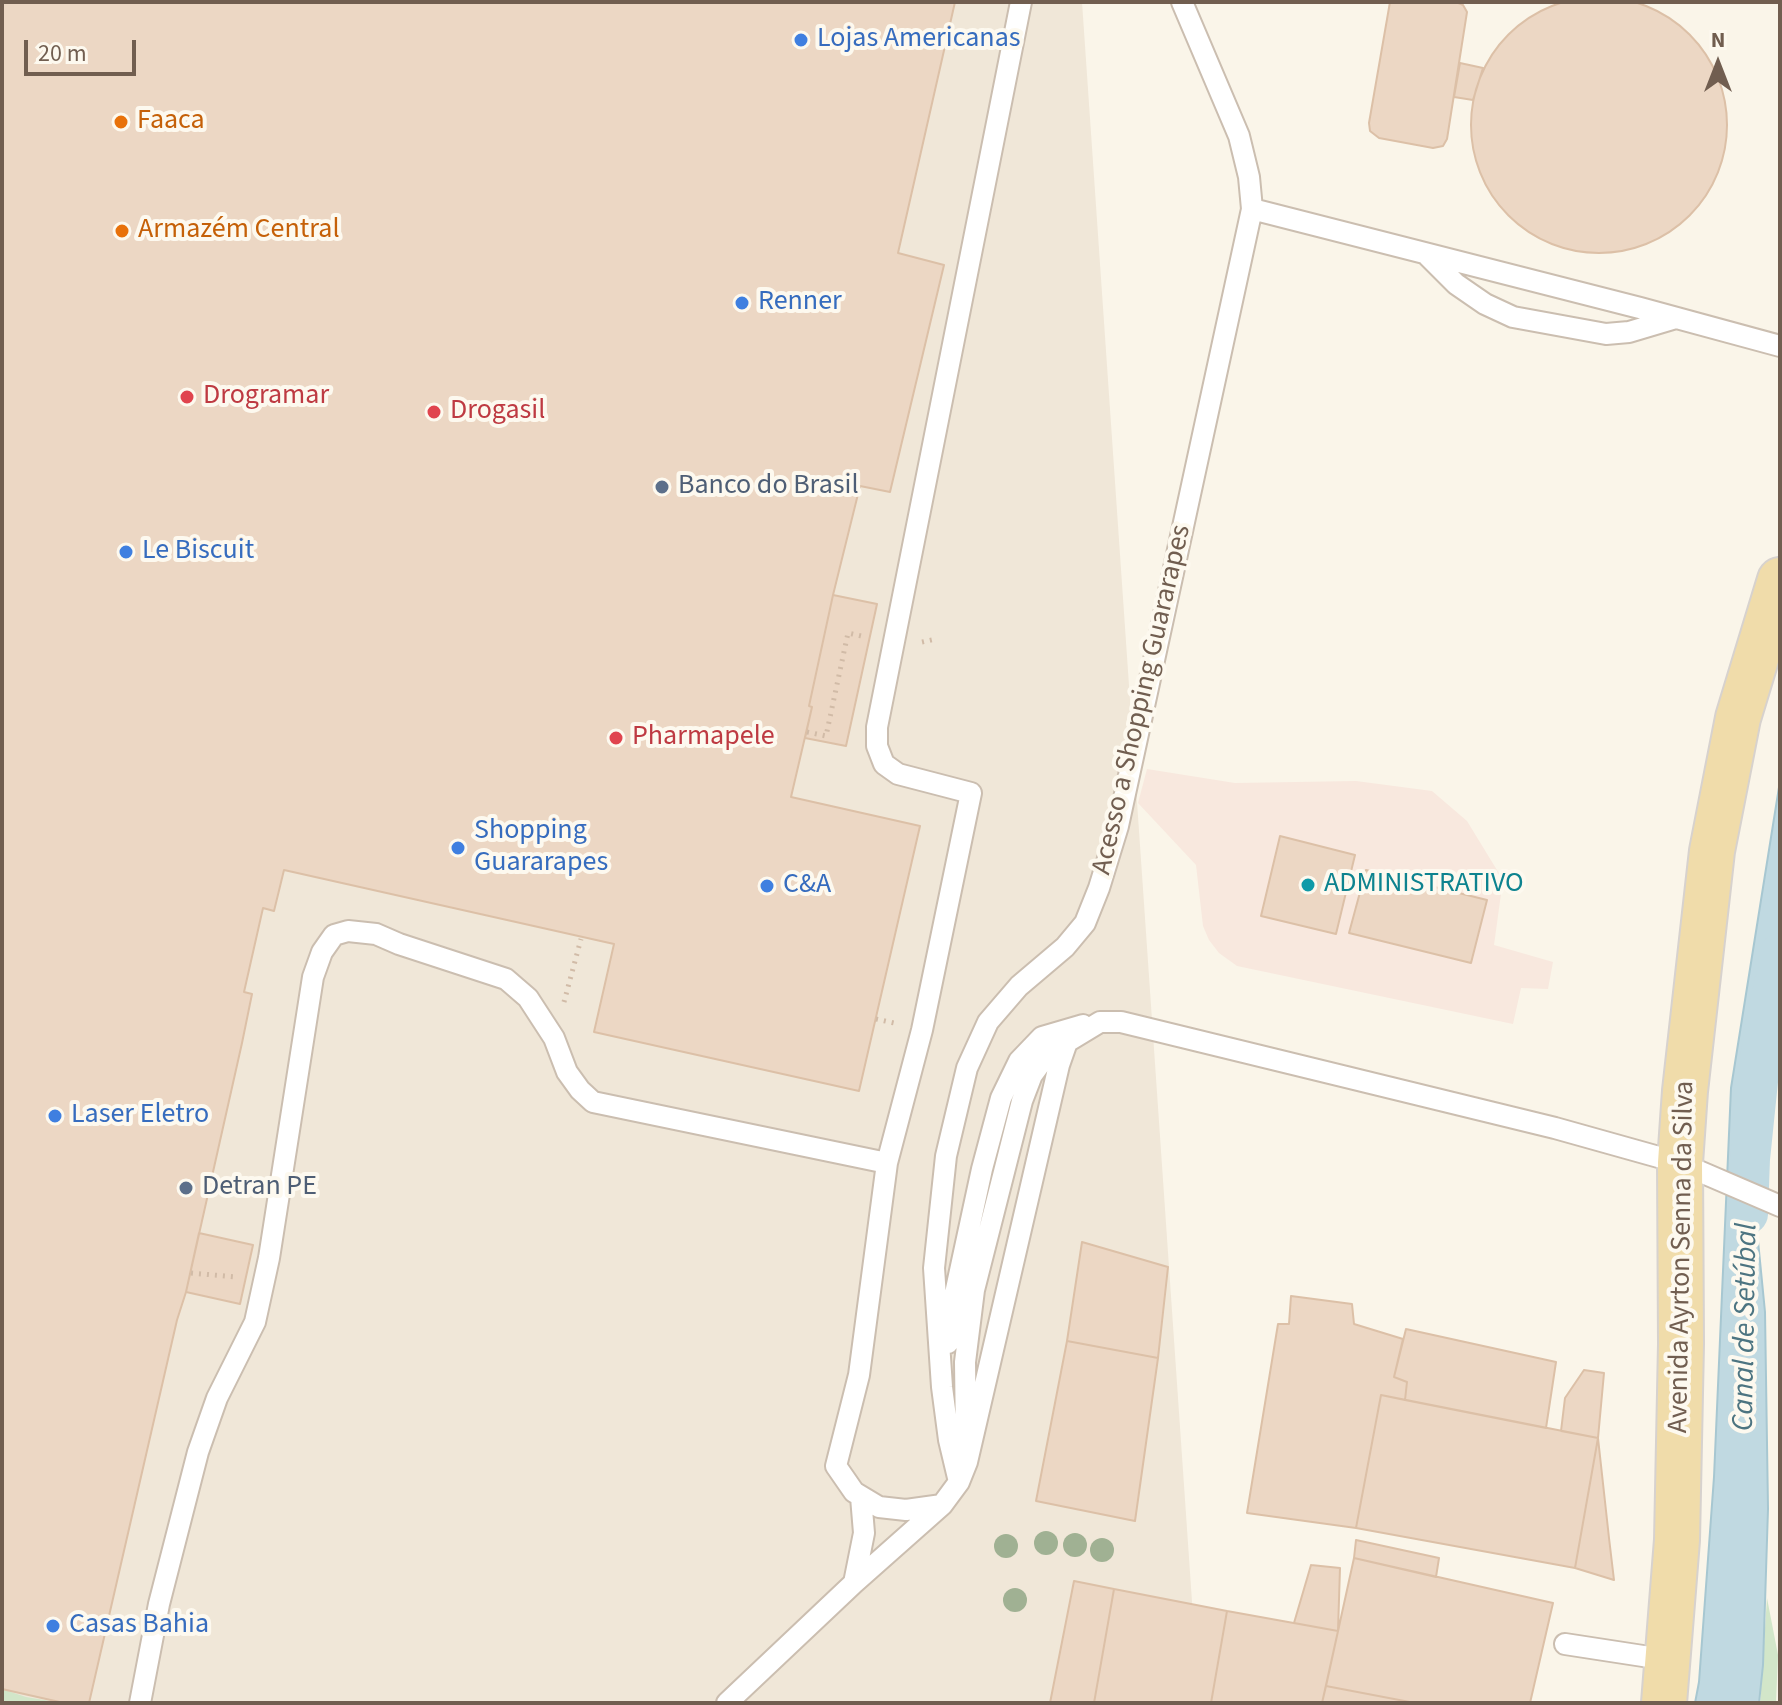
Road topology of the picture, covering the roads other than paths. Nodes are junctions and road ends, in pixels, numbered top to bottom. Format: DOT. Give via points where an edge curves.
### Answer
graph roads {
  1 [pos="1021,2"];
  2 [pos="1182,2"];
  3 [pos="1252,209"];
  4 [pos="1427,255"];
  5 [pos="1676,318"];
  6 [pos="1780,346"];
  7 [pos="1780,580"];
  8 [pos="1100,1022"];
  9 [pos="1067,1042"];
  10 [pos="887,1163"];
  11 [pos="1680,1163"];
  12 [pos="1780,1206"];
  13 [pos="942,1387"];
  14 [pos="967,1462"];
  15 [pos="959,1482"];
  16 [pos="861,1497"];
  17 [pos="942,1505"];
  18 [pos="854,1583"];
  19 [pos="1565,1644"];
  20 [pos="1669,1660"];
  21 [pos="140,1703"];
  22 [pos="727,1703"];
  23 [pos="1664,1703"];
  1 -- 10 [label="lane" via="877,727 884,764 898,774 971,793 922,1030"];
  2 -- 3 [label="lane, Acesso a Shopping Guararapes" via="1239,136"];
  3 -- 4 [label="lane"];
  3 -- 13 [label="lane, Acesso a Shopping Guararapes" via="1118,826 1099,888 1085,923 988,1022 967,1068 937,1222 934,1268"];
  4 -- 5 [label="lane"];
  4 -- 5 [label="lane" via="1456,284 1513,317 1606,334"];
  5 -- 6 [label="lane"];
  7 -- 11 [label="main road, Avenida Ayrton Senna da Silva" via="1738,718 1712,851"];
  8 -- 9 [label="lane"];
  8 -- 11 [label="lane" via="1121,1022"];
  8 -- 13 [label="lane" via="1042,1037 1019,1061 1001,1098 953,1303"];
  9 -- 14 [label="lane"];
  9 -- 14 [label="lane" via="1043,1060 1022,1101 974,1290 965,1362"];
  10 -- 16 [label="lane" via="859,1375 836,1466"];
  10 -- 21 [label="lane" via="593,1102 567,1072 554,1038 528,998 506,979 376,934 334,935 313,977 255,1322 217,1398 198,1452"];
  11 -- 12 [label="lane"];
  11 -- 20 [label="main road, Avenida Ayrton Senna da Silva" via="1677,1525"];
  13 -- 15 [label="lane, Acesso a Shopping Guararapes"];
  14 -- 15 [label="lane"];
  15 -- 17 [label="lane"];
  16 -- 17 [label="lane" via="879,1507 906,1510"];
  16 -- 18 [label="lane" via="864,1533"];
  17 -- 18 [label="lane"];
  18 -- 22 [label="lane"];
  19 -- 20 [label="lane"];
  20 -- 23 [label="main road, Avenida Ayrton Senna da Silva"];
}
